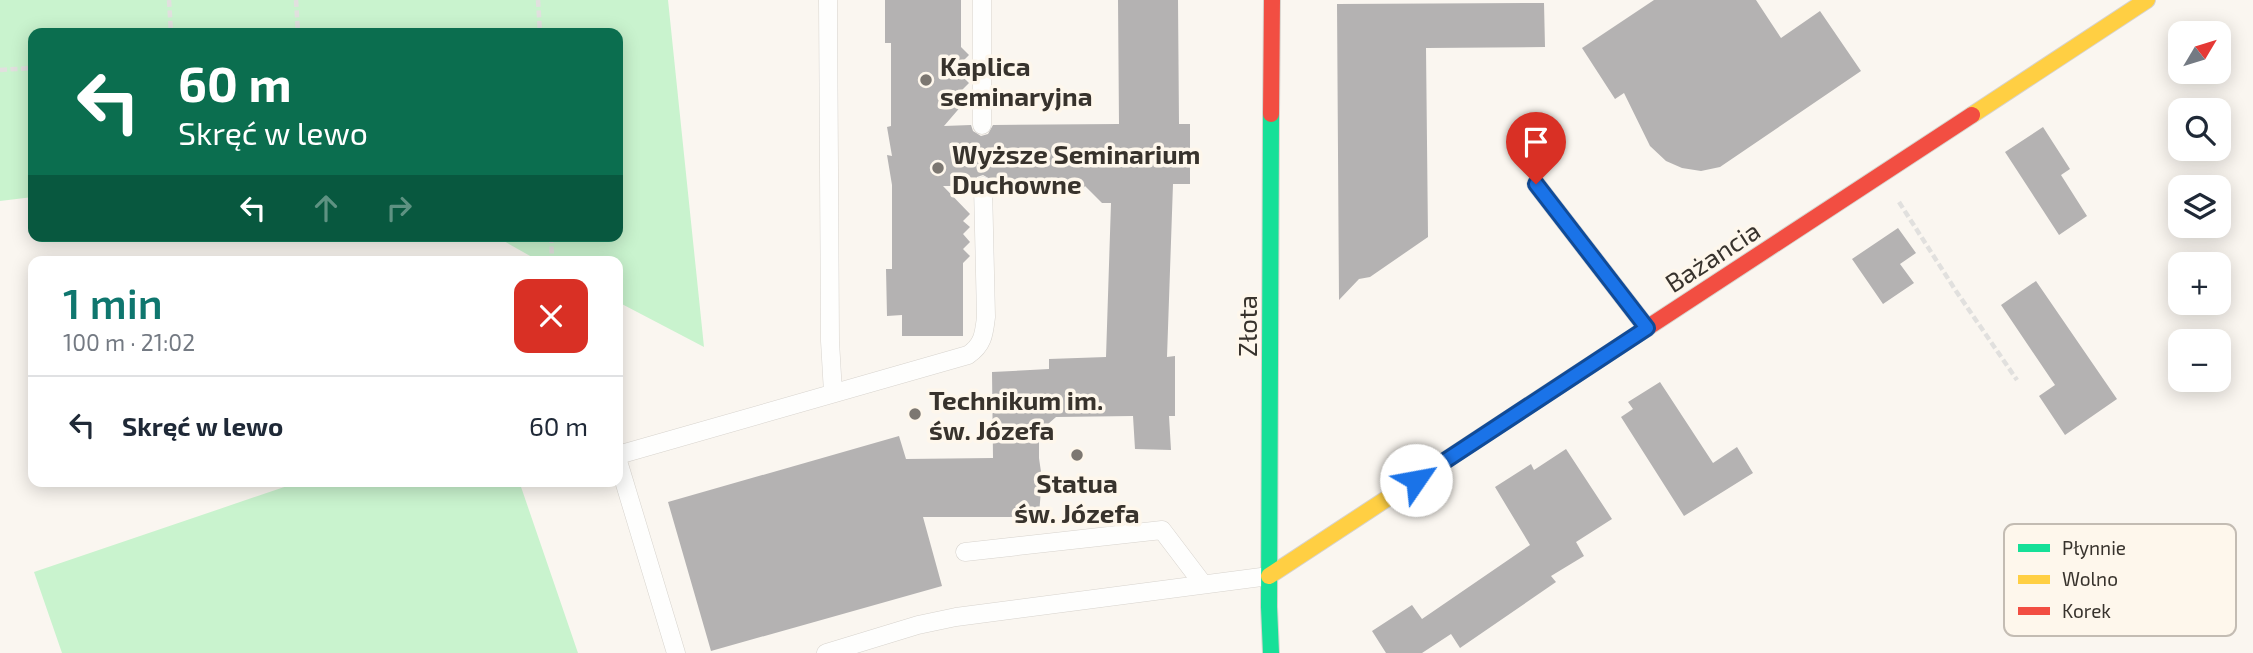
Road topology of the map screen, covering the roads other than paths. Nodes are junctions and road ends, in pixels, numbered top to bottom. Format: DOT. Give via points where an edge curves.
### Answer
graph roads {
  1 [pos="828,0"];
  2 [pos="982,0"];
  3 [pos="1272,0"];
  4 [pos="2147,0"];
  5 [pos="982,125"];
  6 [pos="1536,184"];
  7 [pos="983,186"];
  8 [pos="1647,328"];
  9 [pos="833,393"];
  10 [pos="623,454"];
  11 [pos="623,478"];
  12 [pos="965,552"];
  13 [pos="1269,576"];
  14 [pos="1203,584"];
  15 [pos="676,653"];
  16 [pos="826,653"];
  17 [pos="1271,653"];
  1 -- 9 [label="lane"];
  2 -- 5 [label="lane"];
  3 -- 13 [label="street, Złota"];
  4 -- 8 [label="street, Bażancia"];
  6 -- 8 [label="lane"];
  7 -- 9 [label="lane" via="986,317 978,348 968,355"];
  8 -- 13 [label="street, Bażancia"];
  9 -- 10 [label="lane"];
  11 -- 15 [label="lane"];
  12 -- 14 [label="lane" via="1162,530"];
  13 -- 14 [label="lane"];
  13 -- 17 [label="street, Złota"];
  14 -- 16 [label="lane" via="956,617"];
}
